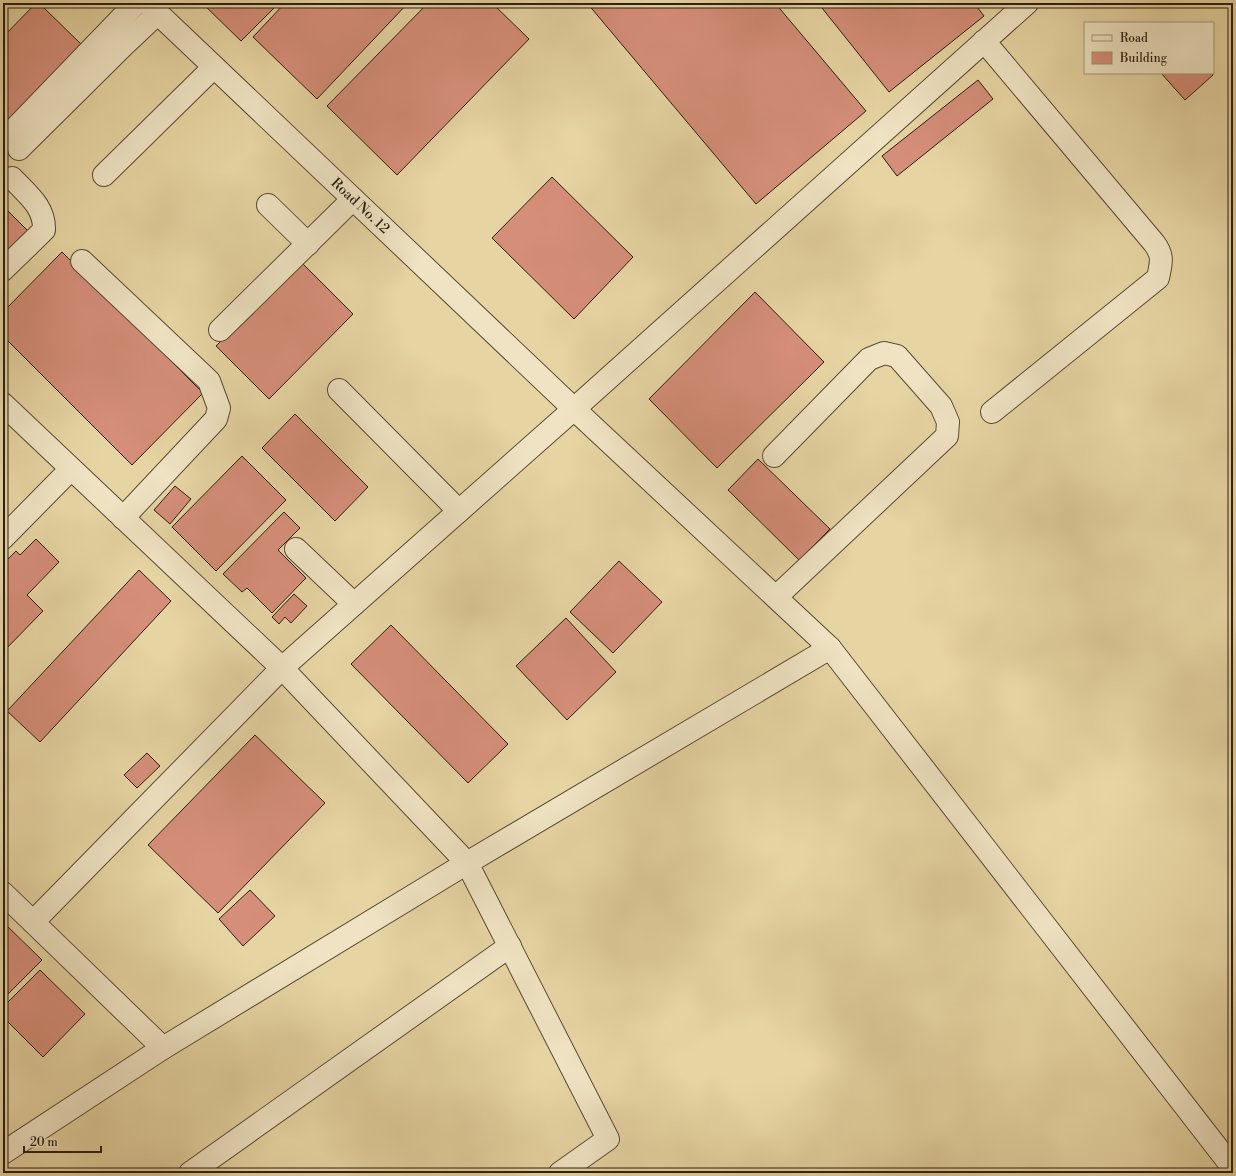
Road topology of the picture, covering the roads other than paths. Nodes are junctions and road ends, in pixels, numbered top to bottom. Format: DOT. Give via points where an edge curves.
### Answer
graph roads {
  1 [pos="136,3"];
  2 [pos="1027,3"];
  3 [pos="153,8"];
  4 [pos="984,41"];
  5 [pos="214,67"];
  6 [pos="11,145"];
  7 [pos="104,176"];
  8 [pos="12,178"];
  9 [pos="353,200"];
  10 [pos="268,205"];
  11 [pos="308,244"];
  12 [pos="82,260"];
  13 [pos="3,270"];
  14 [pos="220,330"];
  15 [pos="339,390"];
  16 [pos="3,404"];
  17 [pos="574,409"];
  18 [pos="992,412"];
  19 [pos="774,456"];
  20 [pos="71,469"];
  21 [pos="459,511"];
  22 [pos="124,518"];
  23 [pos="3,538"];
  24 [pos="296,549"];
  25 [pos="776,597"];
  26 [pos="354,604"];
  27 [pos="830,648"];
  28 [pos="282,668"];
  29 [pos="467,863"];
  30 [pos="3,893"];
  31 [pos="33,922"];
  32 [pos="510,946"];
  33 [pos="163,1048"];
  34 [pos="3,1153"];
  35 [pos="1233,1168"];
  36 [pos="190,1173"];
  37 [pos="560,1173"];
  1 -- 6 [label="street"];
  2 -- 4 [label="street"];
  3 -- 5 [label="street, Road No. 12"];
  3 -- 6 [label="street" via="125,44"];
  4 -- 17 [label="street"];
  4 -- 18 [label="street" via="1159,250 1162,261 1158,278"];
  5 -- 7 [label="street"];
  5 -- 9 [label="street, Road No. 12"];
  8 -- 13 [label="street" via="39,208 44,230"];
  9 -- 11 [label="street"];
  9 -- 17 [label="street, Road No. 12"];
  10 -- 11 [label="street"];
  11 -- 14 [label="street"];
  12 -- 22 [label="street" via="209,381 220,408 216,419"];
  15 -- 21 [label="street"];
  16 -- 20 [label="street"];
  17 -- 21 [label="street"];
  17 -- 25 [label="street, Road No. 12"];
  19 -- 25 [label="street" via="869,359 884,353 897,356 941,406 948,422 947,436"];
  20 -- 22 [label="street"];
  20 -- 23 [label="street"];
  21 -- 26 [label="street"];
  22 -- 28 [label="street"];
  24 -- 26 [label="street"];
  25 -- 27 [label="street, Road No. 12"];
  26 -- 28 [label="street"];
  27 -- 29 [label="street"];
  27 -- 35 [label="street, Road No. 12"];
  28 -- 29 [label="street"];
  28 -- 31 [label="street"];
  29 -- 32 [label="street"];
  29 -- 33 [label="street"];
  30 -- 31 [label="street"];
  31 -- 33 [label="street"];
  32 -- 36 [label="street"];
  32 -- 37 [label="street" via="608,1139"];
  33 -- 34 [label="street"];
}
